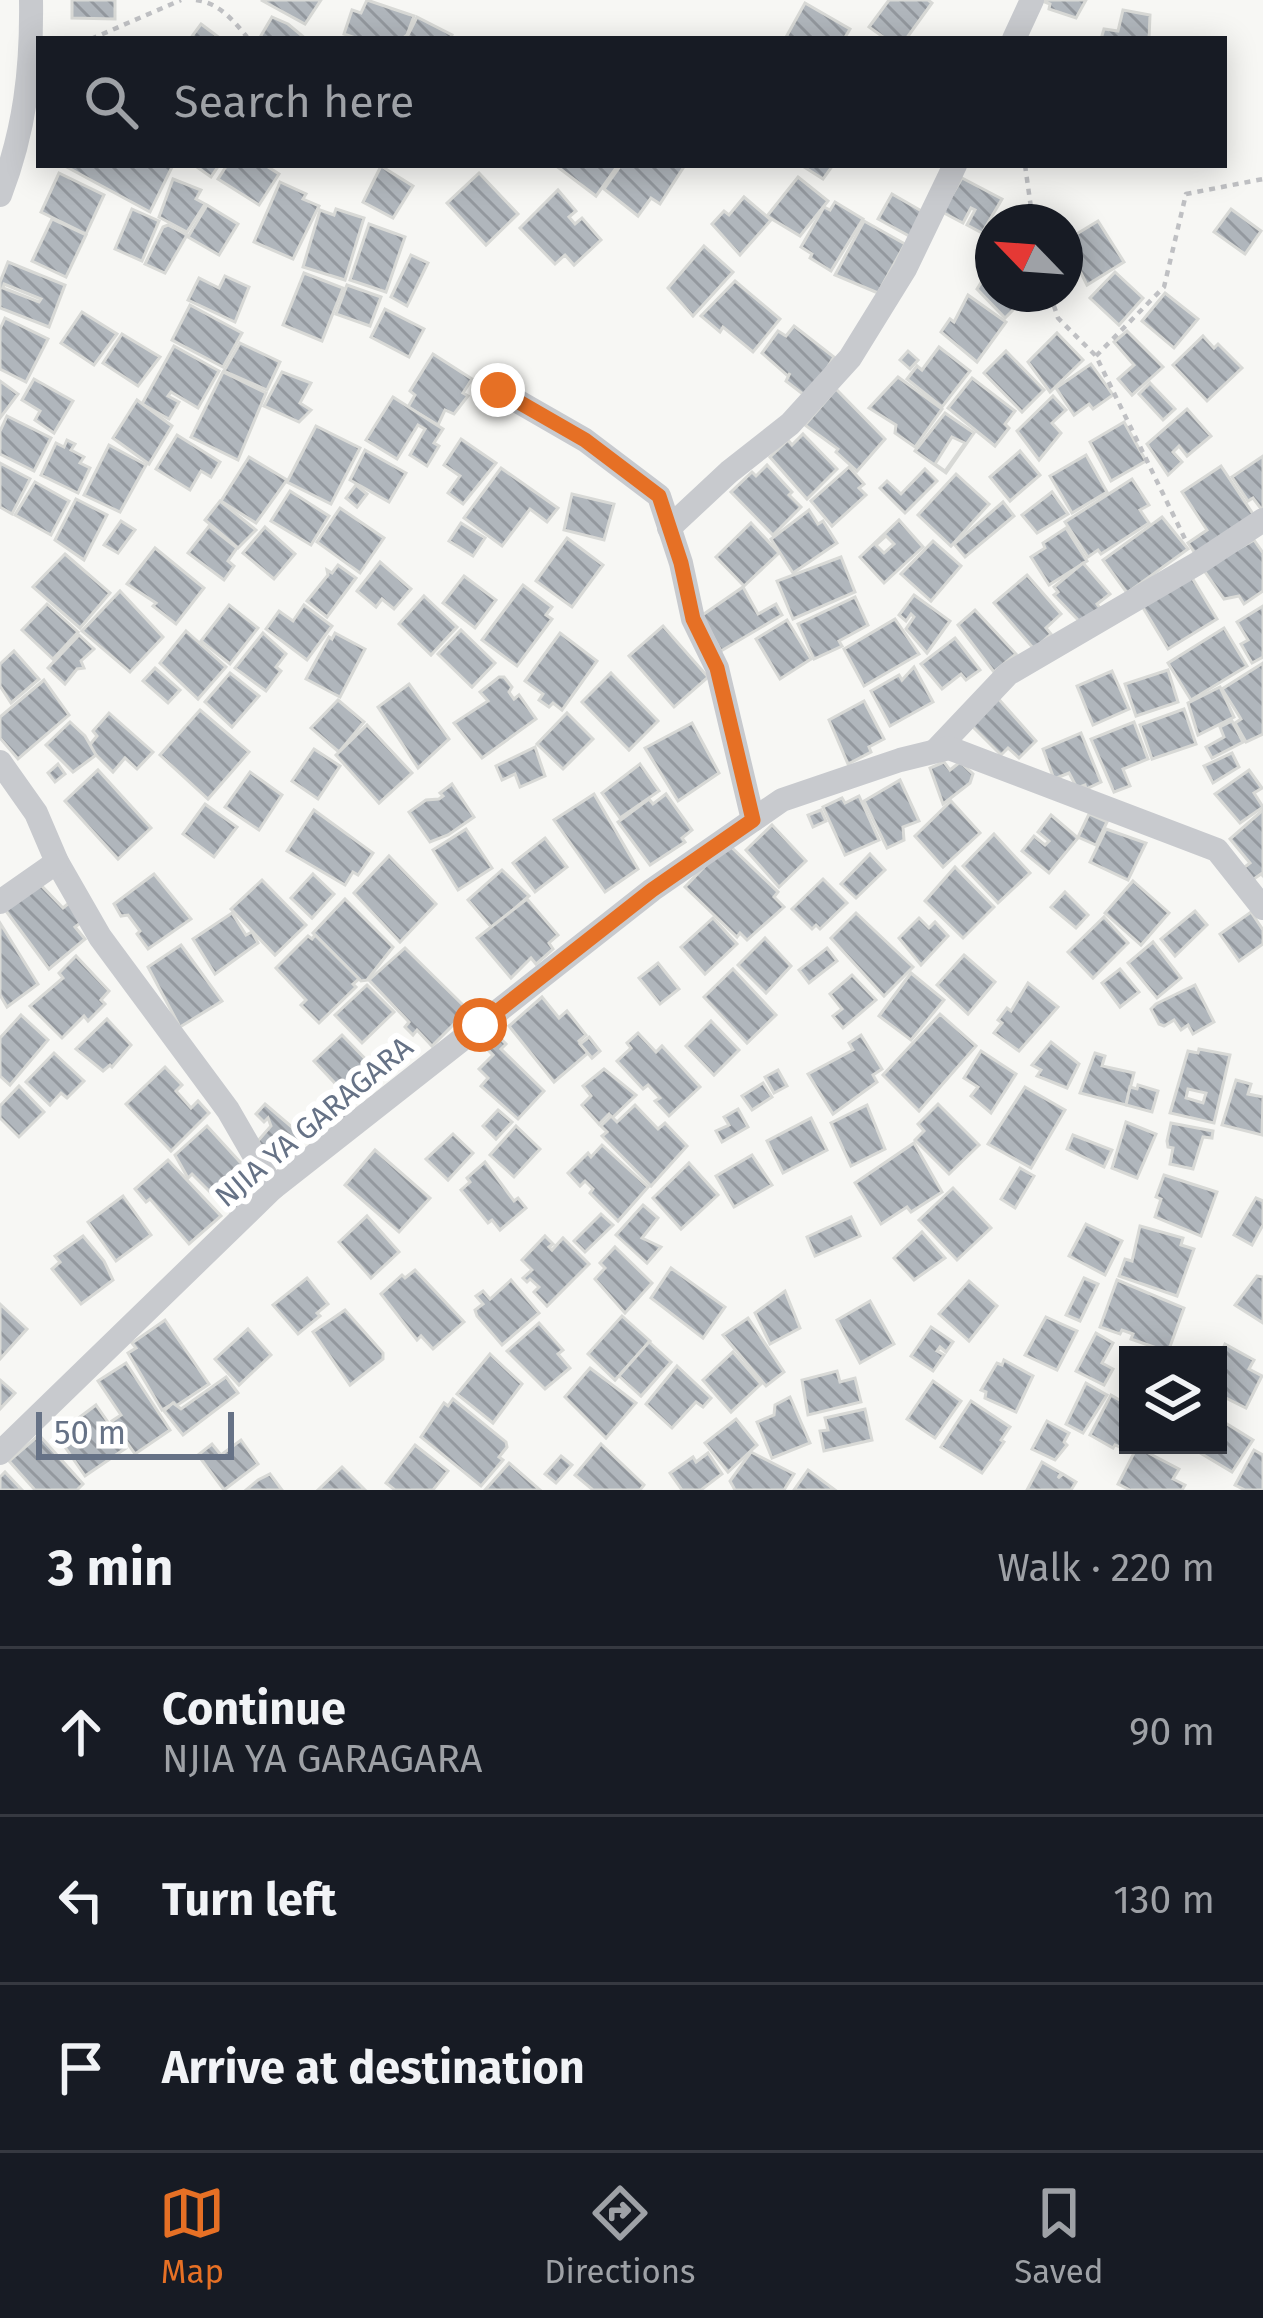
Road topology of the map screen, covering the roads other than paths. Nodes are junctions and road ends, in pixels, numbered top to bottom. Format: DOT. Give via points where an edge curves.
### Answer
graph roads {
  1 [pos="31,0"];
  2 [pos="1032,0"];
  3 [pos="1015,36"];
  4 [pos="954,168"];
  5 [pos="0,196"];
  6 [pos="498,390"];
  7 [pos="1263,520"];
  8 [pos="669,528"];
  9 [pos="937,749"];
  10 [pos="0,762"];
  11 [pos="753,820"];
  12 [pos="57,862"];
  13 [pos="0,902"];
  14 [pos="1263,908"];
  15 [pos="273,1188"];
  16 [pos="0,1453"];
  1 -- 5 [label="street" via="31,72 19,146"];
  2 -- 3 [label="street"];
  4 -- 8 [label="street" via="850,358 790,424"];
  6 -- 8 [label="street" via="585,440 659,496"];
  7 -- 9 [label="street" via="1008,674"];
  8 -- 11 [label="street" via="693,619 717,668"];
  9 -- 11 [label="street, NJIA YA GARAGARA" via="782,800"];
  9 -- 14 [label="street" via="1217,850"];
  10 -- 12 [label="street" via="36,813"];
  11 -- 15 [label="street, NJIA YA GARAGARA"];
  12 -- 13 [label="street"];
  12 -- 15 [label="street"];
  15 -- 16 [label="street, NJIA YA GARAGARA"];
}
